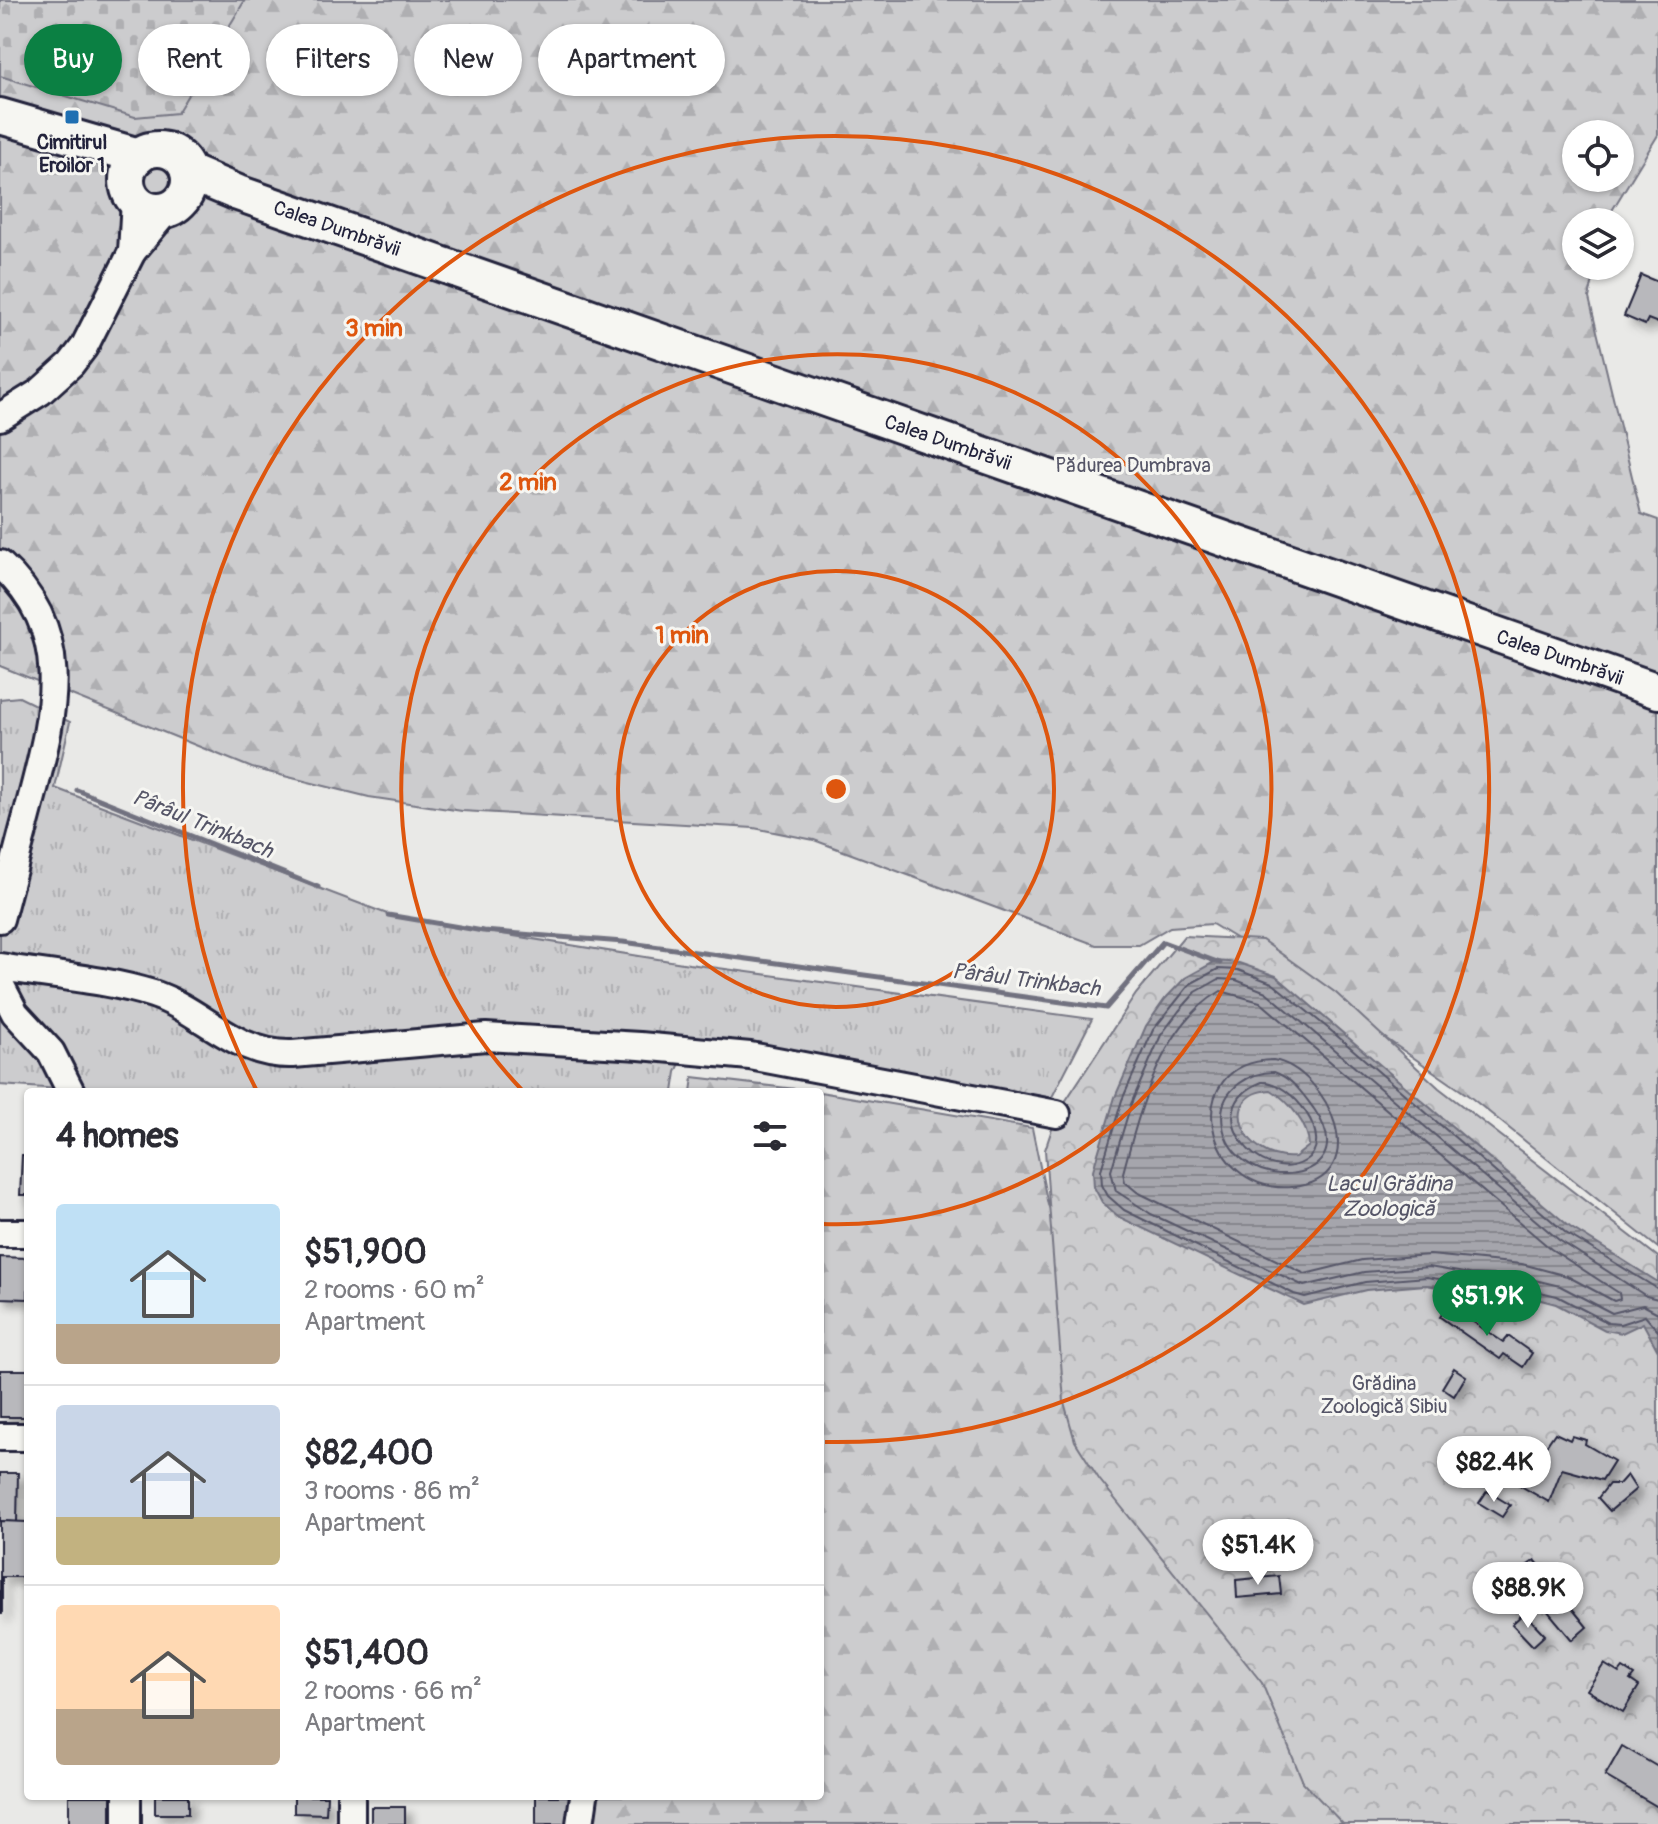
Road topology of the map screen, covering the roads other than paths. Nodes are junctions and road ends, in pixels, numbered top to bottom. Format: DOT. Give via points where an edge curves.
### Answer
graph roads {
  1 [pos="0,116"];
  2 [pos="157,186"];
  3 [pos="0,417"];
  4 [pos="0,564"];
  5 [pos="1658,691"];
  6 [pos="0,919"];
  7 [pos="0,967"];
  8 [pos="0,984"];
  9 [pos="69,1088"];
  10 [pos="1057,1114"];
  11 [pos="0,1233"];
  12 [pos="24,1233"];
  13 [pos="0,1437"];
  14 [pos="24,1437"];
  15 [pos="127,1800"];
  16 [pos="351,1800"];
  17 [pos="583,1800"];
  18 [pos="127,1824"];
  19 [pos="351,1824"];
  20 [pos="580,1824"];
  1 -- 2 [label="main road, Calea Dumbrăvii" via="75,140"];
  2 -- 3 [label="street" via="132,252 84,347 40,392"];
  2 -- 5 [label="main road, Calea Dumbrăvii" via="238,193"];
  4 -- 6 [label="street" via="35,605 48,636 54,679 48,735"];
  7 -- 10 [label="street" via="155,995 233,1041 277,1054 486,1037 640,1046 750,1056"];
  8 -- 9 [label="street" via="15,1013 51,1052"];
  11 -- 12 [label="street"];
  13 -- 14 [label="street"];
  15 -- 18 [label="street"];
  16 -- 19 [label="street"];
  17 -- 20 [label="street"];
}
